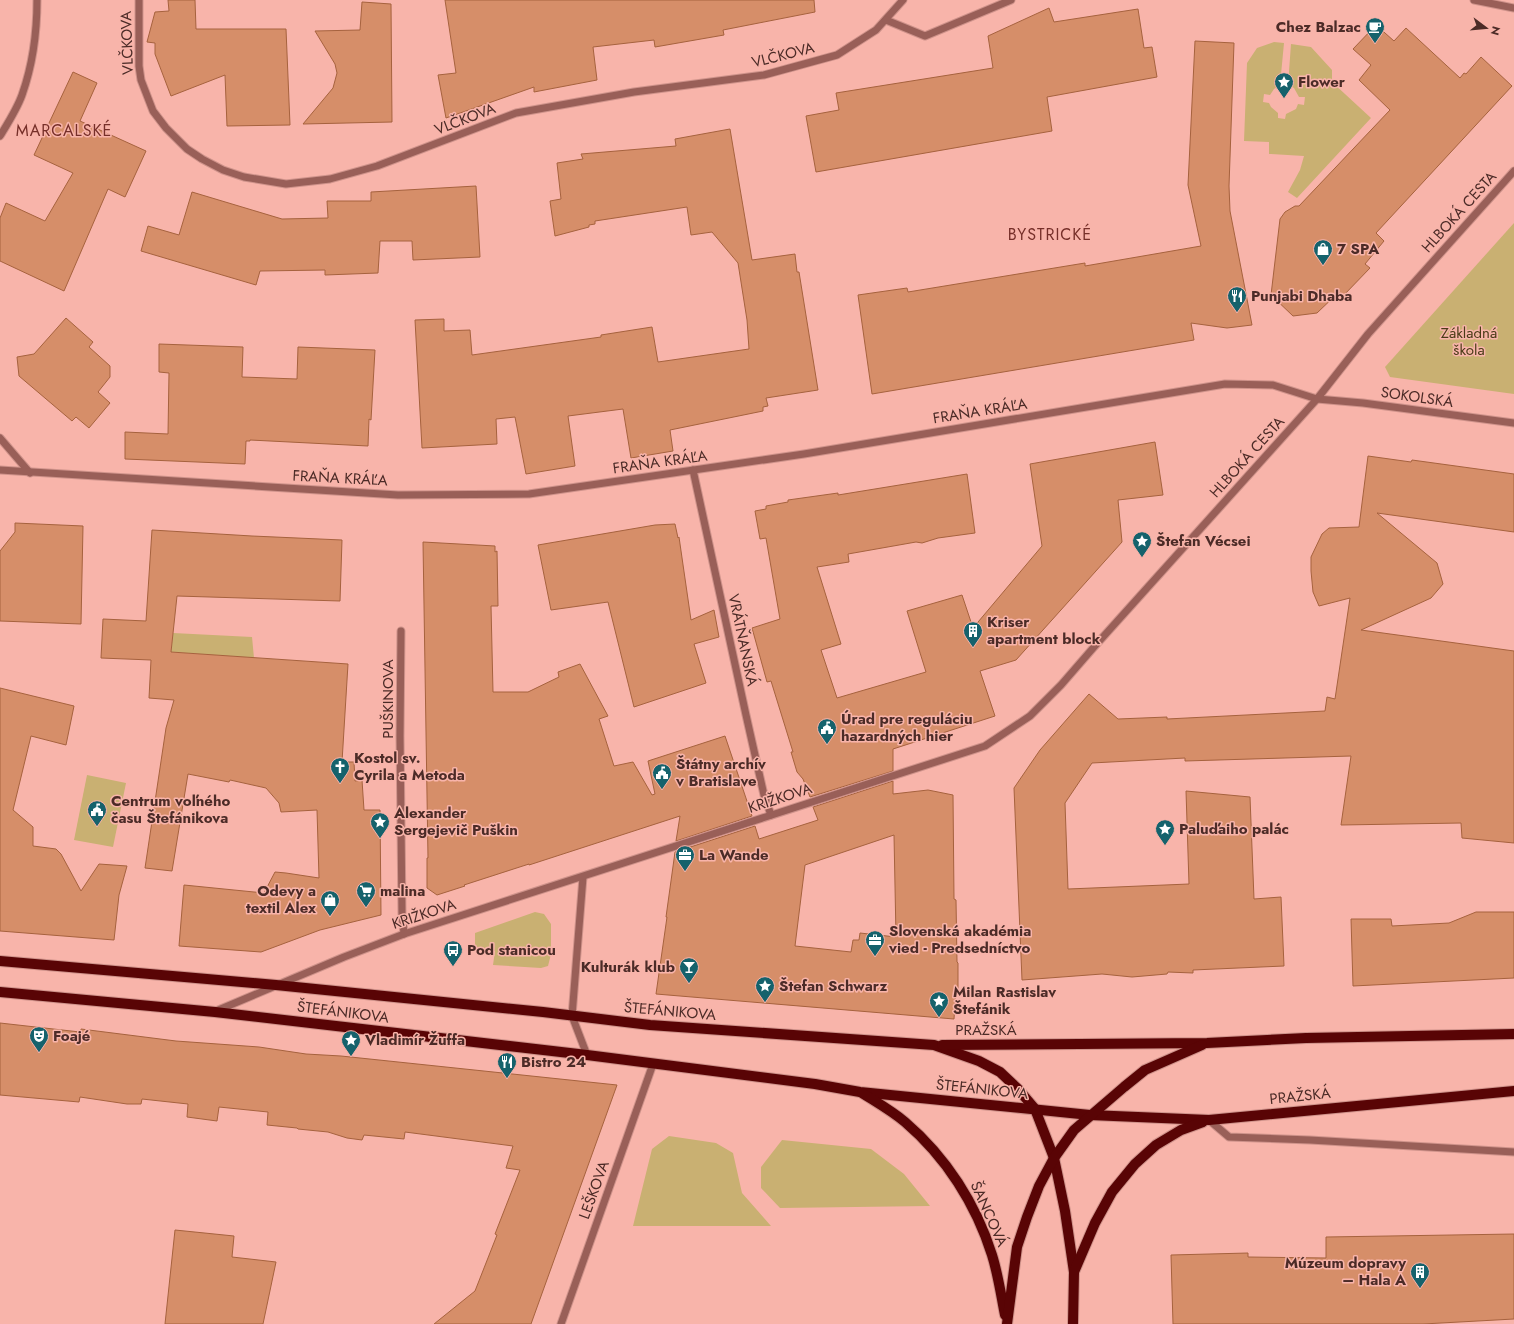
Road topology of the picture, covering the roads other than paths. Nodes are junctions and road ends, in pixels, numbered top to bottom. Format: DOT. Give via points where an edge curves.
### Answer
graph roads {
  1 [pos="37,0"];
  2 [pos="139,0"];
  3 [pos="903,0"];
  4 [pos="1011,0"];
  5 [pos="1474,0"];
  6 [pos="1514,8"];
  7 [pos="886,20"];
  8 [pos="0,136"];
  9 [pos="1514,171"];
  10 [pos="1317,399"];
  11 [pos="1514,423"];
  12 [pos="0,438"];
  13 [pos="0,470"];
  14 [pos="693,470"];
  15 [pos="30,473"];
  16 [pos="401,631"];
  17 [pos="985,746"];
  18 [pos="771,815"];
  19 [pos="583,877"];
  20 [pos="404,934"];
  21 [pos="0,961"];
  22 [pos="276,985"];
  23 [pos="0,992"];
  24 [pos="215,1012"];
  25 [pos="572,1016"];
  26 [pos="1514,1034"];
  27 [pos="1207,1043"];
  28 [pos="934,1045"];
  29 [pos="587,1055"];
  30 [pos="653,1064"];
  31 [pos="1514,1091"];
  32 [pos="860,1092"];
  33 [pos="1035,1109"];
  34 [pos="1090,1115"];
  35 [pos="1209,1120"];
  36 [pos="1514,1152"];
  37 [pos="1054,1158"];
  38 [pos="1074,1272"];
  39 [pos="1007,1322"];
  40 [pos="560,1324"];
  41 [pos="1073,1324"];
  1 -- 8 [label="street" via="34,53 28,76 21,96"];
  2 -- 7 [label="street, VLČKOVA" via="139,66 141,80 153,112 187,149 202,159 244,177 286,184 330,179 377,166 516,113 634,92 764,75 837,55 876,30"];
  3 -- 7 [label="street, VLČKOVA"];
  4 -- 7 [label="street" via="925,36"];
  5 -- 6 [label="street"];
  9 -- 10 [label="street, HLBOKÁ CESTA" via="1368,334"];
  10 -- 11 [label="street, SOKOLSKÁ" via="1363,402"];
  10 -- 14 [label="street, FRAŇA KRÁĽA" via="1273,385 1225,384"];
  10 -- 17 [label="street, HLBOKÁ CESTA" via="1061,685 1030,716"];
  12 -- 15 [label="street"];
  13 -- 15 [label="street, FRAŇA KRÁĽA"];
  14 -- 15 [label="street, FRAŇA KRÁĽA" via="529,494 405,494"];
  14 -- 18 [label="street, VRÁTŇANSKÁ" via="764,795"];
  16 -- 20 [label="street, PUŠKINOVA" via="400,736"];
  17 -- 18 [label="street, KRIŽKOVA"];
  18 -- 19 [label="street, KRIŽKOVA"];
  19 -- 20 [label="street, KRIŽKOVA"];
  19 -- 25 [label="street"];
  20 -- 22 [label="street, KRIŽKOVA"];
  21 -- 22 [label="main road, ŠTEFÁNIKOVA"];
  22 -- 24 [label="street, ŠTEFÁNIKOVA"];
  22 -- 25 [label="main road, ŠTEFÁNIKOVA"];
  23 -- 24 [label="main road, ŠTEFÁNIKOVA"];
  24 -- 29 [label="main road, ŠTEFÁNIKOVA"];
  25 -- 28 [label="main road, ŠTEFÁNIKOVA" via="650,1025"];
  25 -- 29 [label="street"];
  26 -- 27 [label="main road, PRAŽSKÁ" via="1306,1038"];
  27 -- 28 [label="main road, PRAŽSKÁ"];
  27 -- 34 [label="main road, PRAŽSKÁ" via="1145,1070"];
  28 -- 33 [label="main road, ŠTEFÁNIKOVA" via="1000,1072"];
  29 -- 30 [label="main road, ŠTEFÁNIKOVA"];
  30 -- 32 [label="main road, ŠTEFÁNIKOVA"];
  30 -- 40 [label="street, LEŠKOVA"];
  31 -- 35 [label="main road, PRAŽSKÁ"];
  32 -- 33 [label="main road, ŠTEFÁNIKOVA"];
  32 -- 39 [label="main road, ŠANCOVÁ" via="904,1121 930,1145 955,1178 973,1209 992,1255"];
  33 -- 34 [label="main road, PRAŽSKÁ"];
  33 -- 37 [label="main road"];
  34 -- 35 [label="main road, PRAŽSKÁ"];
  34 -- 37 [label="main road, ŠANCOVÁ" via="1074,1130"];
  35 -- 36 [label="street" via="1229,1137"];
  35 -- 38 [label="main road" via="1181,1130 1156,1145 1135,1164 1112,1192 1095,1223"];
  37 -- 38 [label="main road"];
  37 -- 39 [label="main road, ŠANCOVÁ" via="1026,1217 1018,1247"];
  38 -- 41 [label="main road"];
}
